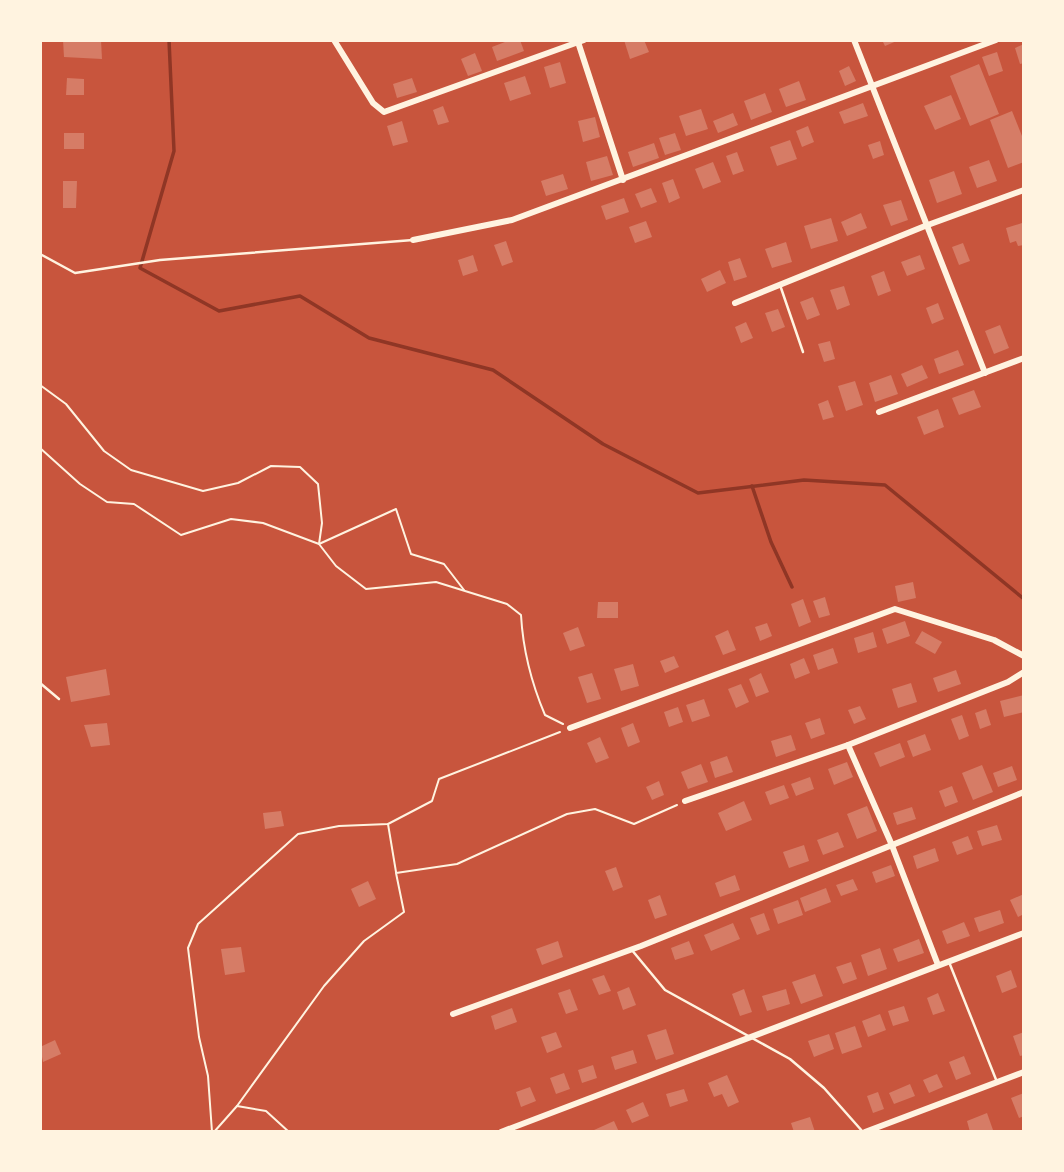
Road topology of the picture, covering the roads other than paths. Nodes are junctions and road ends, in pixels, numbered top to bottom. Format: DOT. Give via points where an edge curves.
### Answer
graph roads {
  1 [pos="334,40"];
  2 [pos="853,40"];
  3 [pos="996,40"];
  4 [pos="581,41"];
  5 [pos="871,87"];
  6 [pos="623,180"];
  7 [pos="1024,190"];
  8 [pos="925,226"];
  9 [pos="413,240"];
  10 [pos="40,254"];
  11 [pos="780,285"];
  12 [pos="734,303"];
  13 [pos="803,352"];
  14 [pos="1024,358"];
  15 [pos="985,373"];
  16 [pos="879,412"];
  17 [pos="1024,656"];
  18 [pos="1024,672"];
  19 [pos="40,683"];
  20 [pos="59,699"];
  21 [pos="570,728"];
  22 [pos="848,745"];
  23 [pos="1024,792"];
  24 [pos="685,802"];
  25 [pos="891,843"];
  26 [pos="1024,933"];
  27 [pos="631,949"];
  28 [pos="948,961"];
  29 [pos="938,965"];
  30 [pos="453,1014"];
  31 [pos="748,1038"];
  32 [pos="1024,1072"];
  33 [pos="997,1082"];
  34 [pos="501,1132"];
  35 [pos="864,1132"];
  1 -- 4 [label="street" via="373,103 384,112"];
  2 -- 5 [label="street"];
  3 -- 5 [label="street"];
  4 -- 6 [label="street"];
  5 -- 6 [label="street"];
  5 -- 8 [label="street"];
  6 -- 9 [label="street" via="512,220"];
  7 -- 8 [label="street"];
  8 -- 11 [label="street"];
  8 -- 15 [label="street"];
  9 -- 10 [label="lane" via="160,260 75,273"];
  11 -- 12 [label="street"];
  11 -- 13 [label="lane"];
  14 -- 15 [label="street"];
  15 -- 16 [label="street"];
  17 -- 21 [label="street" via="994,640 895,609"];
  18 -- 22 [label="street"];
  19 -- 20 [label="lane"];
  22 -- 24 [label="street"];
  22 -- 25 [label="street"];
  23 -- 25 [label="street"];
  25 -- 27 [label="street"];
  25 -- 29 [label="street"];
  26 -- 28 [label="street"];
  27 -- 30 [label="street"];
  27 -- 31 [label="lane" via="665,990"];
  28 -- 29 [label="street"];
  28 -- 33 [label="lane"];
  29 -- 31 [label="street"];
  31 -- 34 [label="street"];
  31 -- 35 [label="lane" via="790,1059"];
  32 -- 33 [label="street"];
  33 -- 35 [label="street"];
}
